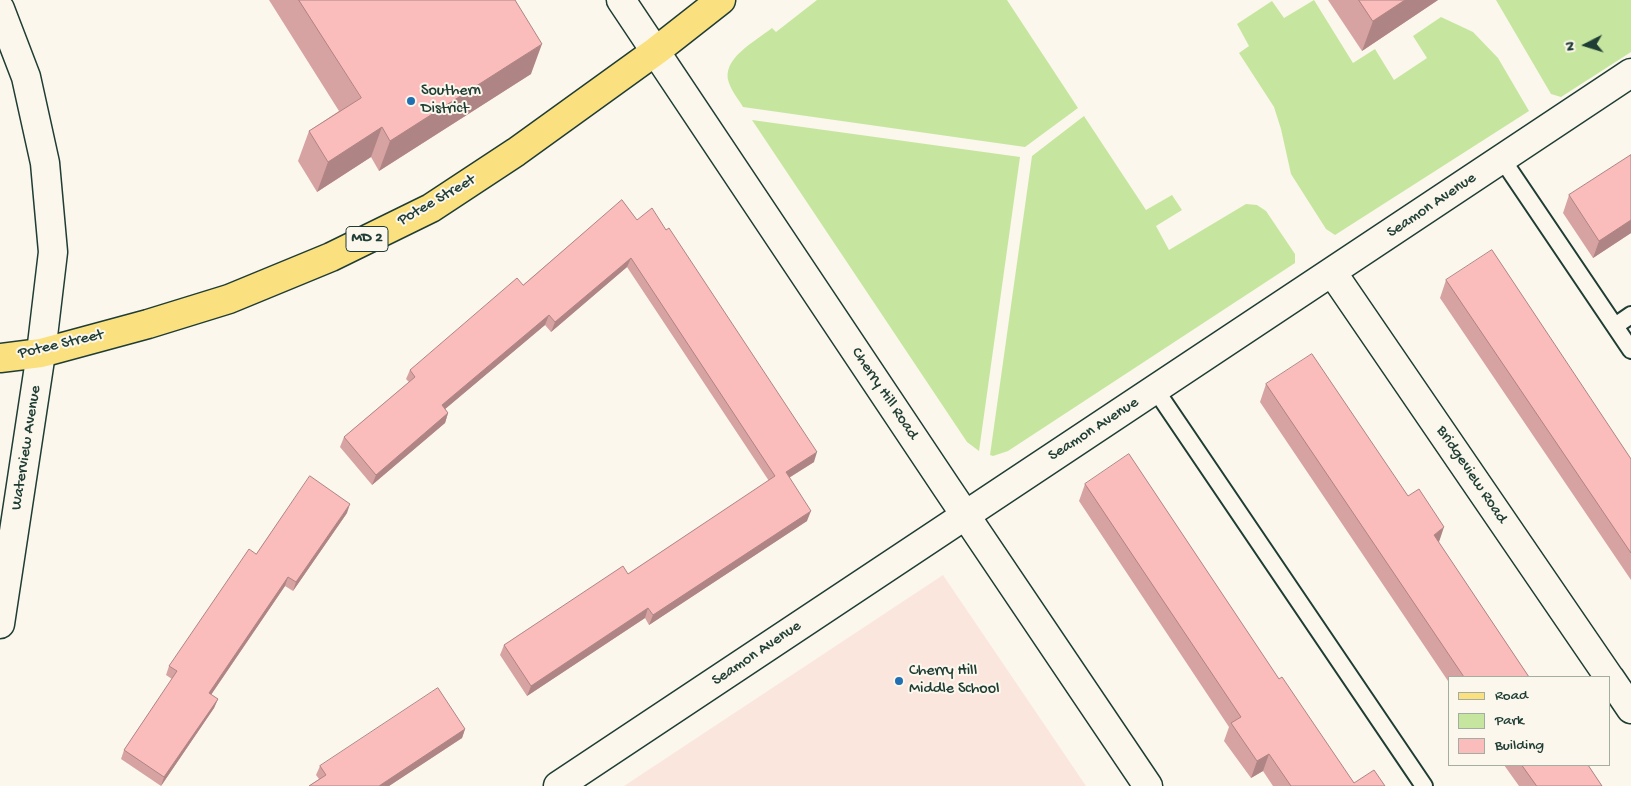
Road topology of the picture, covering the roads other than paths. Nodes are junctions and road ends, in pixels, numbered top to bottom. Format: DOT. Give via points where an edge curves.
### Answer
graph roads {
  1 [pos="621,0"];
  2 [pos="721,0"];
  3 [pos="0,9"];
  4 [pos="656,51"];
  5 [pos="1631,74"];
  6 [pos="1502,159"];
  7 [pos="1332,272"];
  8 [pos="1631,315"];
  9 [pos="1615,326"];
  10 [pos="1631,350"];
  11 [pos="41,353"];
  12 [pos="0,358"];
  13 [pos="1155,389"];
  14 [pos="965,515"];
  15 [pos="0,624"];
  16 [pos="1609,676"];
  17 [pos="1611,679"];
  18 [pos="1631,709"];
  19 [pos="558,786"];
  20 [pos="1148,786"];
  21 [pos="1424,786"];
  1 -- 4 [label="street, Cherry Hill Road"];
  2 -- 4 [label="main road, Potee Street / MD 2"];
  3 -- 11 [label="street, Waterview Avenue" via="26,77 45,163 53,252"];
  4 -- 11 [label="main road, Potee Street / MD 2" via="516,152 431,208 340,253 229,299"];
  4 -- 14 [label="street, Cherry Hill Road"];
  5 -- 6 [label="street, Seamon Avenue"];
  6 -- 7 [label="street, Seamon Avenue"];
  6 -- 9 [label="lane"];
  7 -- 13 [label="street, Seamon Avenue"];
  7 -- 16 [label="street, Bridgeview Road"];
  8 -- 9 [label="lane"];
  9 -- 10 [label="lane"];
  11 -- 12 [label="main road, Potee Street / MD 2"];
  11 -- 15 [label="street, Waterview Avenue"];
  13 -- 14 [label="street, Seamon Avenue"];
  13 -- 21 [label="lane"];
  14 -- 19 [label="street, Seamon Avenue"];
  14 -- 20 [label="street, Cherry Hill Road"];
  17 -- 18 [label="street, Bridgeview Road"];
}
